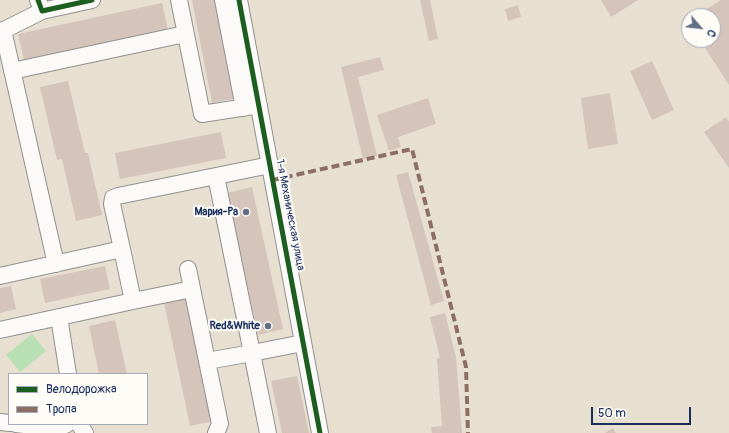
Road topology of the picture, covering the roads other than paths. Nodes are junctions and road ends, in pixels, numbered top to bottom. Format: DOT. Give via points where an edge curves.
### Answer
graph roads {
  1 [pos="92,0"];
  2 [pos="179,0"];
  3 [pos="223,0"];
  4 [pos="239,0"];
  5 [pos="40,5"];
  6 [pos="1,31"];
  7 [pos="185,34"];
  8 [pos="12,71"];
  9 [pos="252,106"];
  10 [pos="270,165"];
  11 [pos="216,176"];
  12 [pos="122,249"];
  13 [pos="56,264"];
  14 [pos="188,269"];
  15 [pos="0,276"];
  16 [pos="192,289"];
  17 [pos="133,301"];
  18 [pos="59,317"];
  19 [pos="0,330"];
  20 [pos="303,343"];
  21 [pos="252,353"];
  22 [pos="207,361"];
  23 [pos="68,373"];
  24 [pos="24,425"];
  25 [pos="65,425"];
  26 [pos="216,433"];
  27 [pos="268,433"];
  28 [pos="320,433"];
  1 -- 5 [label="street"];
  2 -- 7 [label="street"];
  3 -- 9 [label="street"];
  4 -- 9 [label="street, 1-я Механическая улица"];
  5 -- 6 [label="street"];
  6 -- 8 [label="street"];
  7 -- 8 [label="street"];
  7 -- 9 [label="street" via="202,114"];
  8 -- 13 [label="street"];
  9 -- 10 [label="street, 1-я Механическая улица"];
  10 -- 11 [label="street"];
  10 -- 20 [label="street, 1-я Механическая улица"];
  11 -- 12 [label="street" via="113,198 112,204"];
  11 -- 21 [label="street"];
  12 -- 13 [label="street"];
  12 -- 17 [label="street"];
  13 -- 15 [label="street"];
  14 -- 16 [label="street"];
  16 -- 17 [label="street"];
  16 -- 22 [label="street"];
  17 -- 18 [label="street"];
  18 -- 19 [label="street"];
  18 -- 23 [label="street"];
  20 -- 21 [label="street"];
  20 -- 28 [label="street, 1-я Механическая улица"];
  21 -- 22 [label="street"];
  21 -- 27 [label="street"];
  22 -- 26 [label="street" via="220,424"];
  24 -- 25 [label="street" via="57,429"];
}
